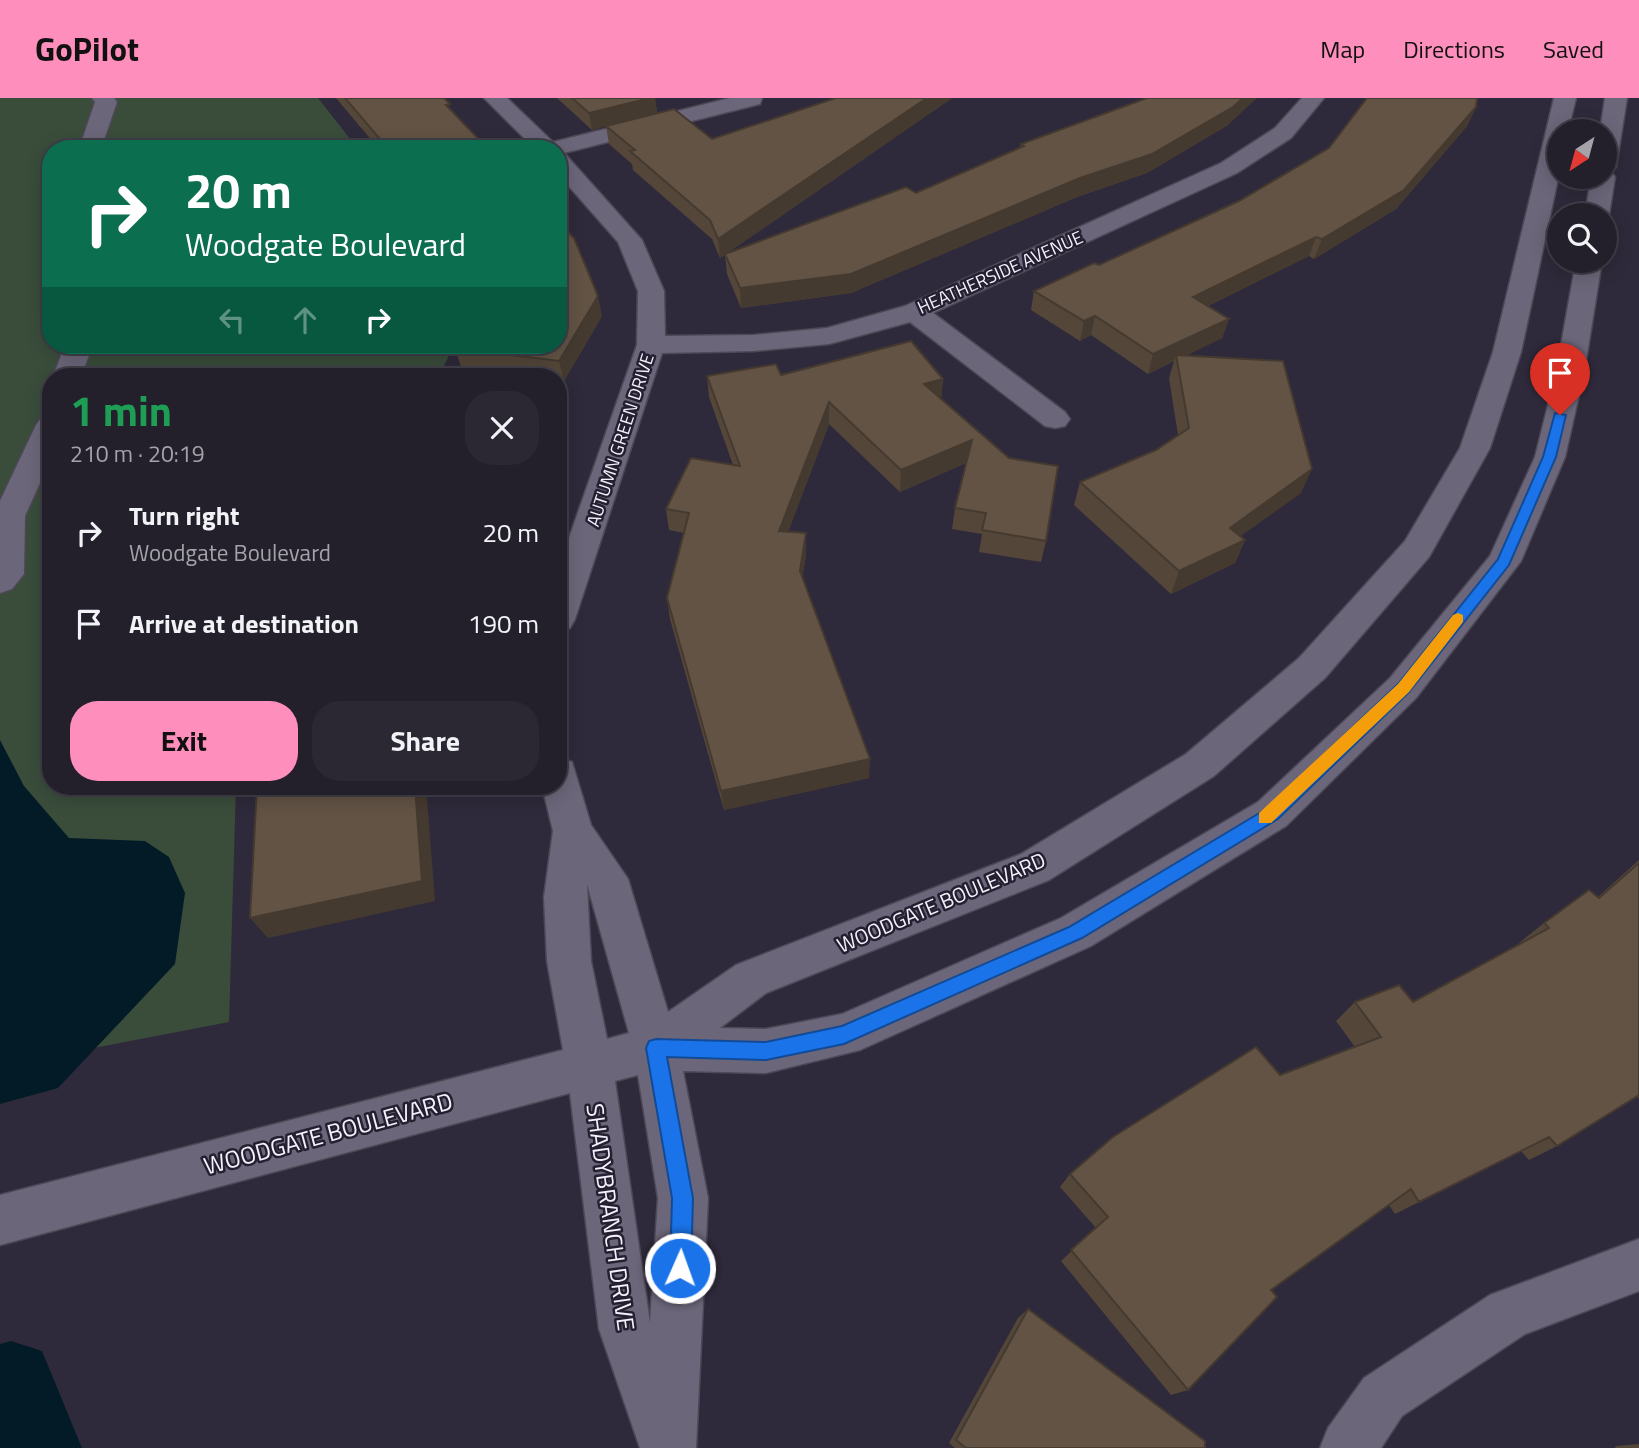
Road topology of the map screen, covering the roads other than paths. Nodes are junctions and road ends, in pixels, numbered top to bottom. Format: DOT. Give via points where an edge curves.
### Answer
graph roads {
  1 [pos="103,98"];
  2 [pos="495,98"];
  3 [pos="1313,98"];
  4 [pos="1565,98"];
  5 [pos="1575,98"];
  6 [pos="752,99"];
  7 [pos="1616,102"];
  8 [pos="1639,110"];
  9 [pos="93,140"];
  10 [pos="540,140"];
  11 [pos="567,145"];
  12 [pos="567,170"];
  13 [pos="1587,273"];
  14 [pos="914,312"];
  15 [pos="651,345"];
  16 [pos="1055,419"];
  17 [pos="42,444"];
  18 [pos="2,565"];
  19 [pos="567,592"];
  20 [pos="564,795"];
  21 [pos="573,831"];
  22 [pos="656,1048"];
  23 [pos="589,1064"];
  24 [pos="0,1220"];
  25 [pos="1639,1265"];
  26 [pos="669,1448"];
  27 [pos="1348,1448"];
  1 -- 9 [label="street" via="106,102"];
  2 -- 10 [label="street"];
  3 -- 14 [label="street, HEATHERSIDE AVENUE" via="1283,134 1229,168"];
  4 -- 22 [label="street, WOODGATE BOULEVARD" via="1507,352 1475,448 1417,549 1312,668 1199,765 1035,867 751,979"];
  5 -- 7 [label="street"];
  6 -- 11 [label="street"];
  7 -- 8 [label="street"];
  12 -- 15 [label="street, AUTUMN GREEN DRIVE" via="630,240 651,291"];
  13 -- 22 [label="street, WOODGATE BOULEVARD" via="1550,457 1504,561 1403,688 1272,814 1076,932 844,1035 766,1051"];
  14 -- 15 [label="street, HEATHERSIDE AVENUE" via="829,336"];
  14 -- 16 [label="street"];
  15 -- 19 [label="street, AUTUMN GREEN DRIVE"];
  17 -- 18 [label="street" via="9,516"];
  20 -- 21 [label="street"];
  21 -- 22 [label="street" via="607,878"];
  21 -- 23 [label="street" via="565,897 569,961"];
  22 -- 23 [label="street, WOODGATE BOULEVARD"];
  22 -- 26 [label="street, SHADYBRANCH DRIVE" via="682,1198"];
  23 -- 24 [label="street, WOODGATE BOULEVARD"];
  23 -- 26 [label="street, SHADYBRANCH DRIVE" via="625,1329"];
  25 -- 27 [label="street" via="1509,1314 1383,1397"];
}
